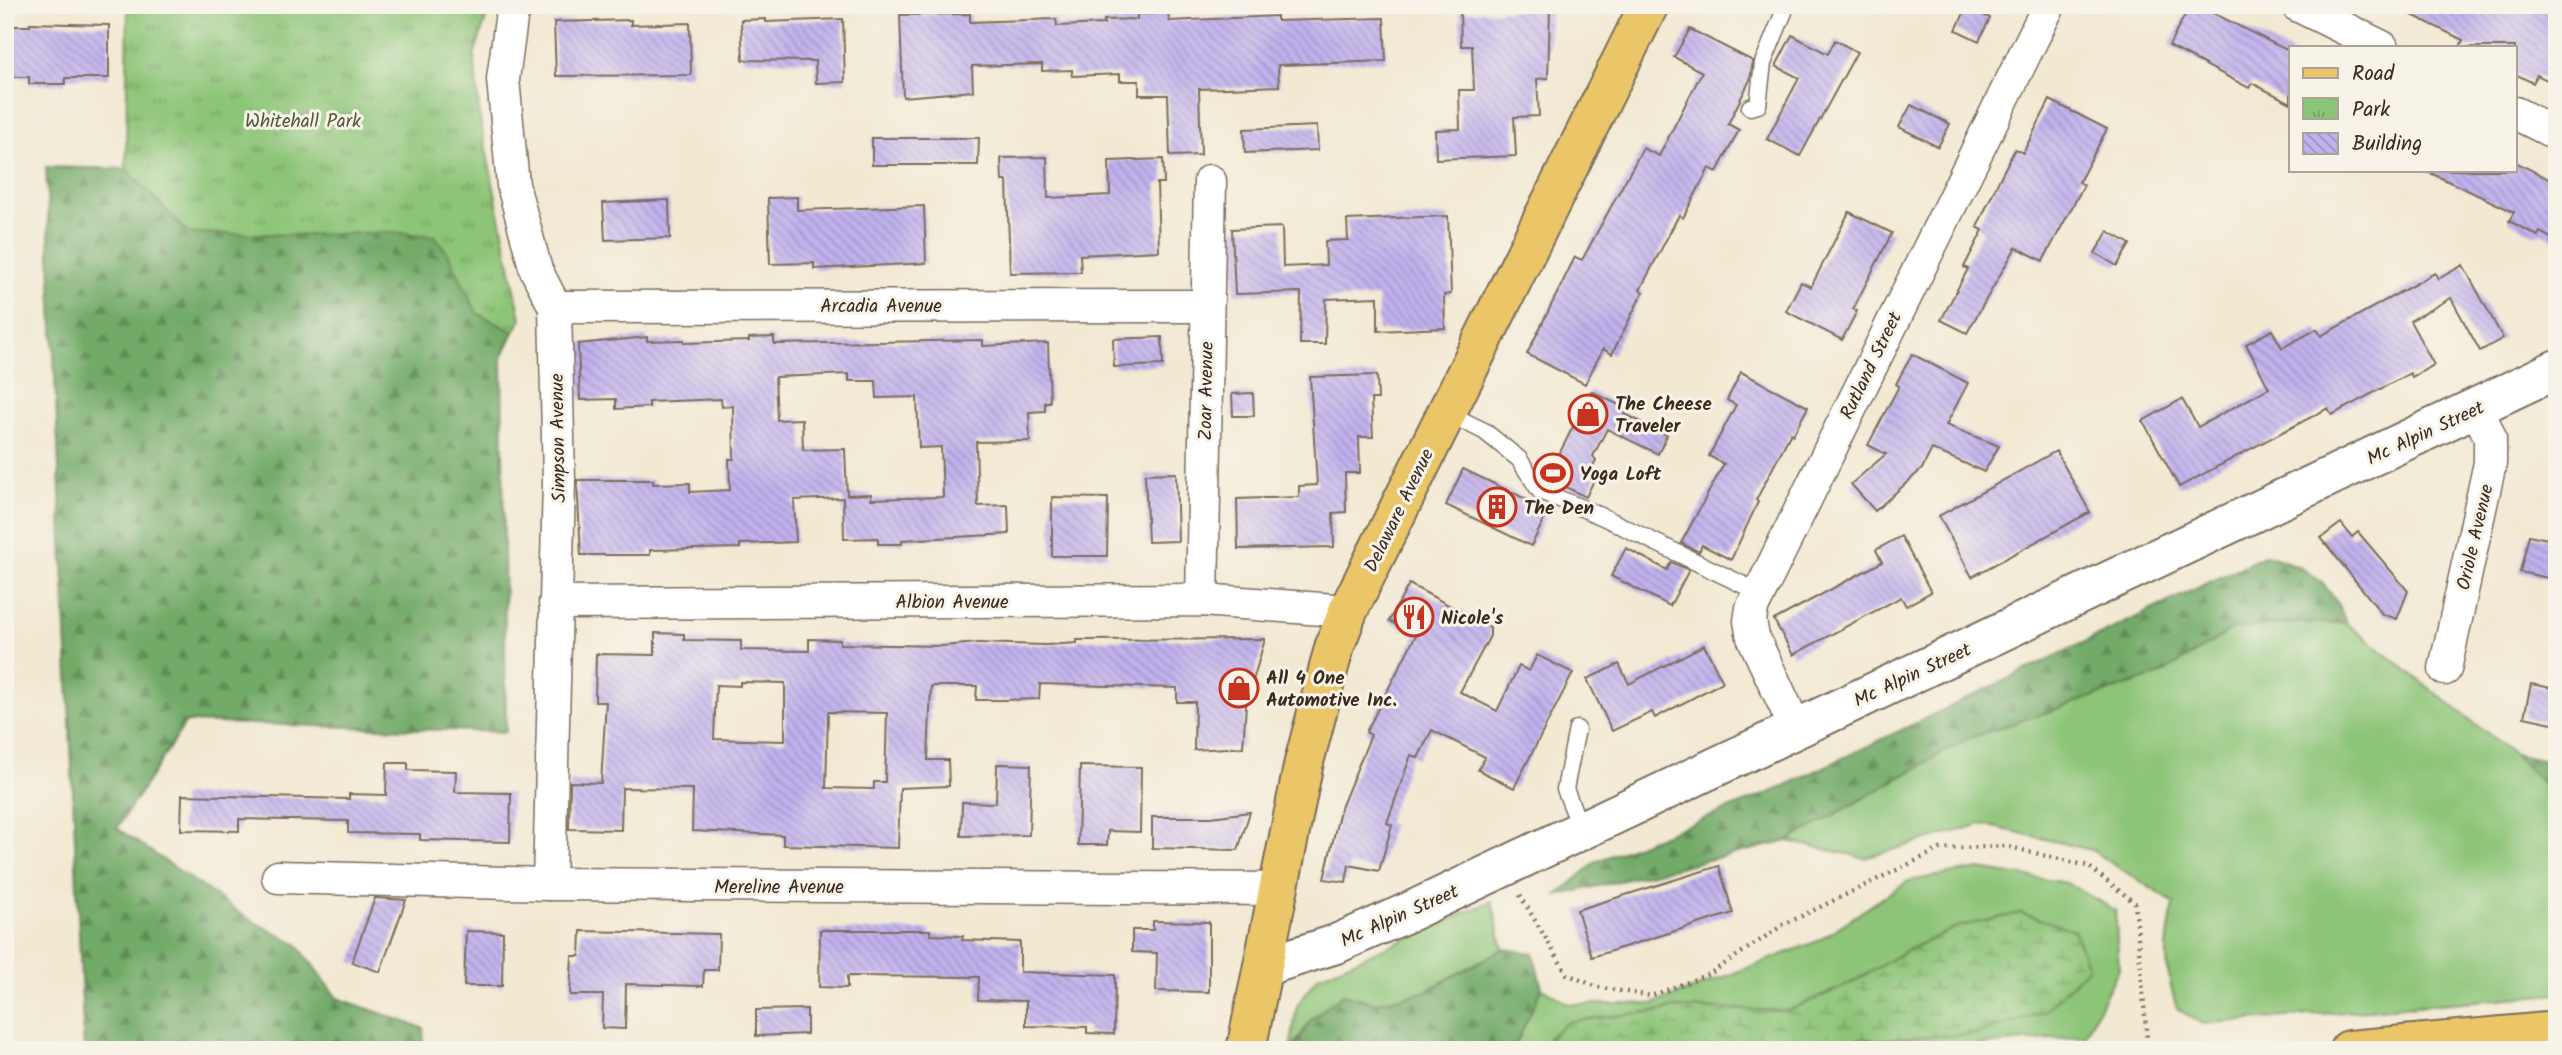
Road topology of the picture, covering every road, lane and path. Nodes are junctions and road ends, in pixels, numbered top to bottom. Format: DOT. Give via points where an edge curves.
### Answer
graph roads {
  1 [pos="520,5"];
  2 [pos="1649,5"];
  3 [pos="1780,5"];
  4 [pos="2049,5"];
  5 [pos="2297,5"];
  6 [pos="2380,46"];
  7 [pos="1750,107"];
  8 [pos="2516,114"];
  9 [pos="2557,134"];
  10 [pos="1210,181"];
  11 [pos="1207,306"];
  12 [pos="555,307"];
  13 [pos="2557,369"];
  14 [pos="2477,407"];
  15 [pos="1447,412"];
  16 [pos="1758,592"];
  17 [pos="1202,600"];
  18 [pos="555,603"];
  19 [pos="1348,611"];
  20 [pos="2445,669"];
  21 [pos="1577,729"];
  22 [pos="1796,729"];
  23 [pos="1581,829"];
  24 [pos="1502,869"];
  25 [pos="278,877"];
  26 [pos="549,884"];
  27 [pos="1279,889"];
  28 [pos="1263,967"];
  29 [pos="2557,1031"];
  30 [pos="1247,1044"];
  31 [pos="2148,1050"];
  32 [pos="2349,1050"];
  1 -- 12 [label="street, Simpson Avenue" via="512,12 503,79 507,141 513,185 536,270"];
  2 -- 15 [label="main road, Delaware Avenue"];
  3 -- 7 [label="lane" via="1784,12 1763,63 1759,104"];
  4 -- 16 [label="street, Rutland Street"];
  5 -- 6 [label="street"];
  8 -- 9 [label="street"];
  10 -- 11 [label="street, Zoar Avenue"];
  11 -- 12 [label="street, Arcadia Avenue"];
  11 -- 17 [label="street, Zoar Avenue"];
  12 -- 18 [label="street, Simpson Avenue" via="559,481"];
  13 -- 14 [label="street, Mc Alpin Street"];
  14 -- 20 [label="street, Oriole Avenue" via="2490,438 2490,463"];
  14 -- 22 [label="street, Mc Alpin Street"];
  15 -- 16 [label="lane" via="1484,431 1519,459 1540,491"];
  15 -- 19 [label="main road, Delaware Avenue"];
  16 -- 22 [label="street, Rutland Street" via="1750,621 1753,637"];
  17 -- 18 [label="street, Albion Avenue"];
  17 -- 19 [label="street, Albion Avenue"];
  18 -- 26 [label="street, Simpson Avenue"];
  19 -- 27 [label="main road, Delaware Avenue" via="1304,762"];
  21 -- 23 [label="lane" via="1565,789"];
  22 -- 23 [label="street, Mc Alpin Street"];
  23 -- 24 [label="street, Mc Alpin Street"];
  24 -- 28 [label="street, Mc Alpin Street" via="1336,944"];
  24 -- 31 [label="path" via="1541,925 1567,974 1597,987 1651,996 1711,973 1783,925 1940,849 2007,846 2088,866 2135,904"];
  25 -- 26 [label="street, Mereline Avenue"];
  26 -- 27 [label="street, Mereline Avenue"];
  27 -- 28 [label="main road, Delaware Avenue"];
  28 -- 30 [label="main road, Delaware Avenue"];
  29 -- 32 [label="main road"];
}
